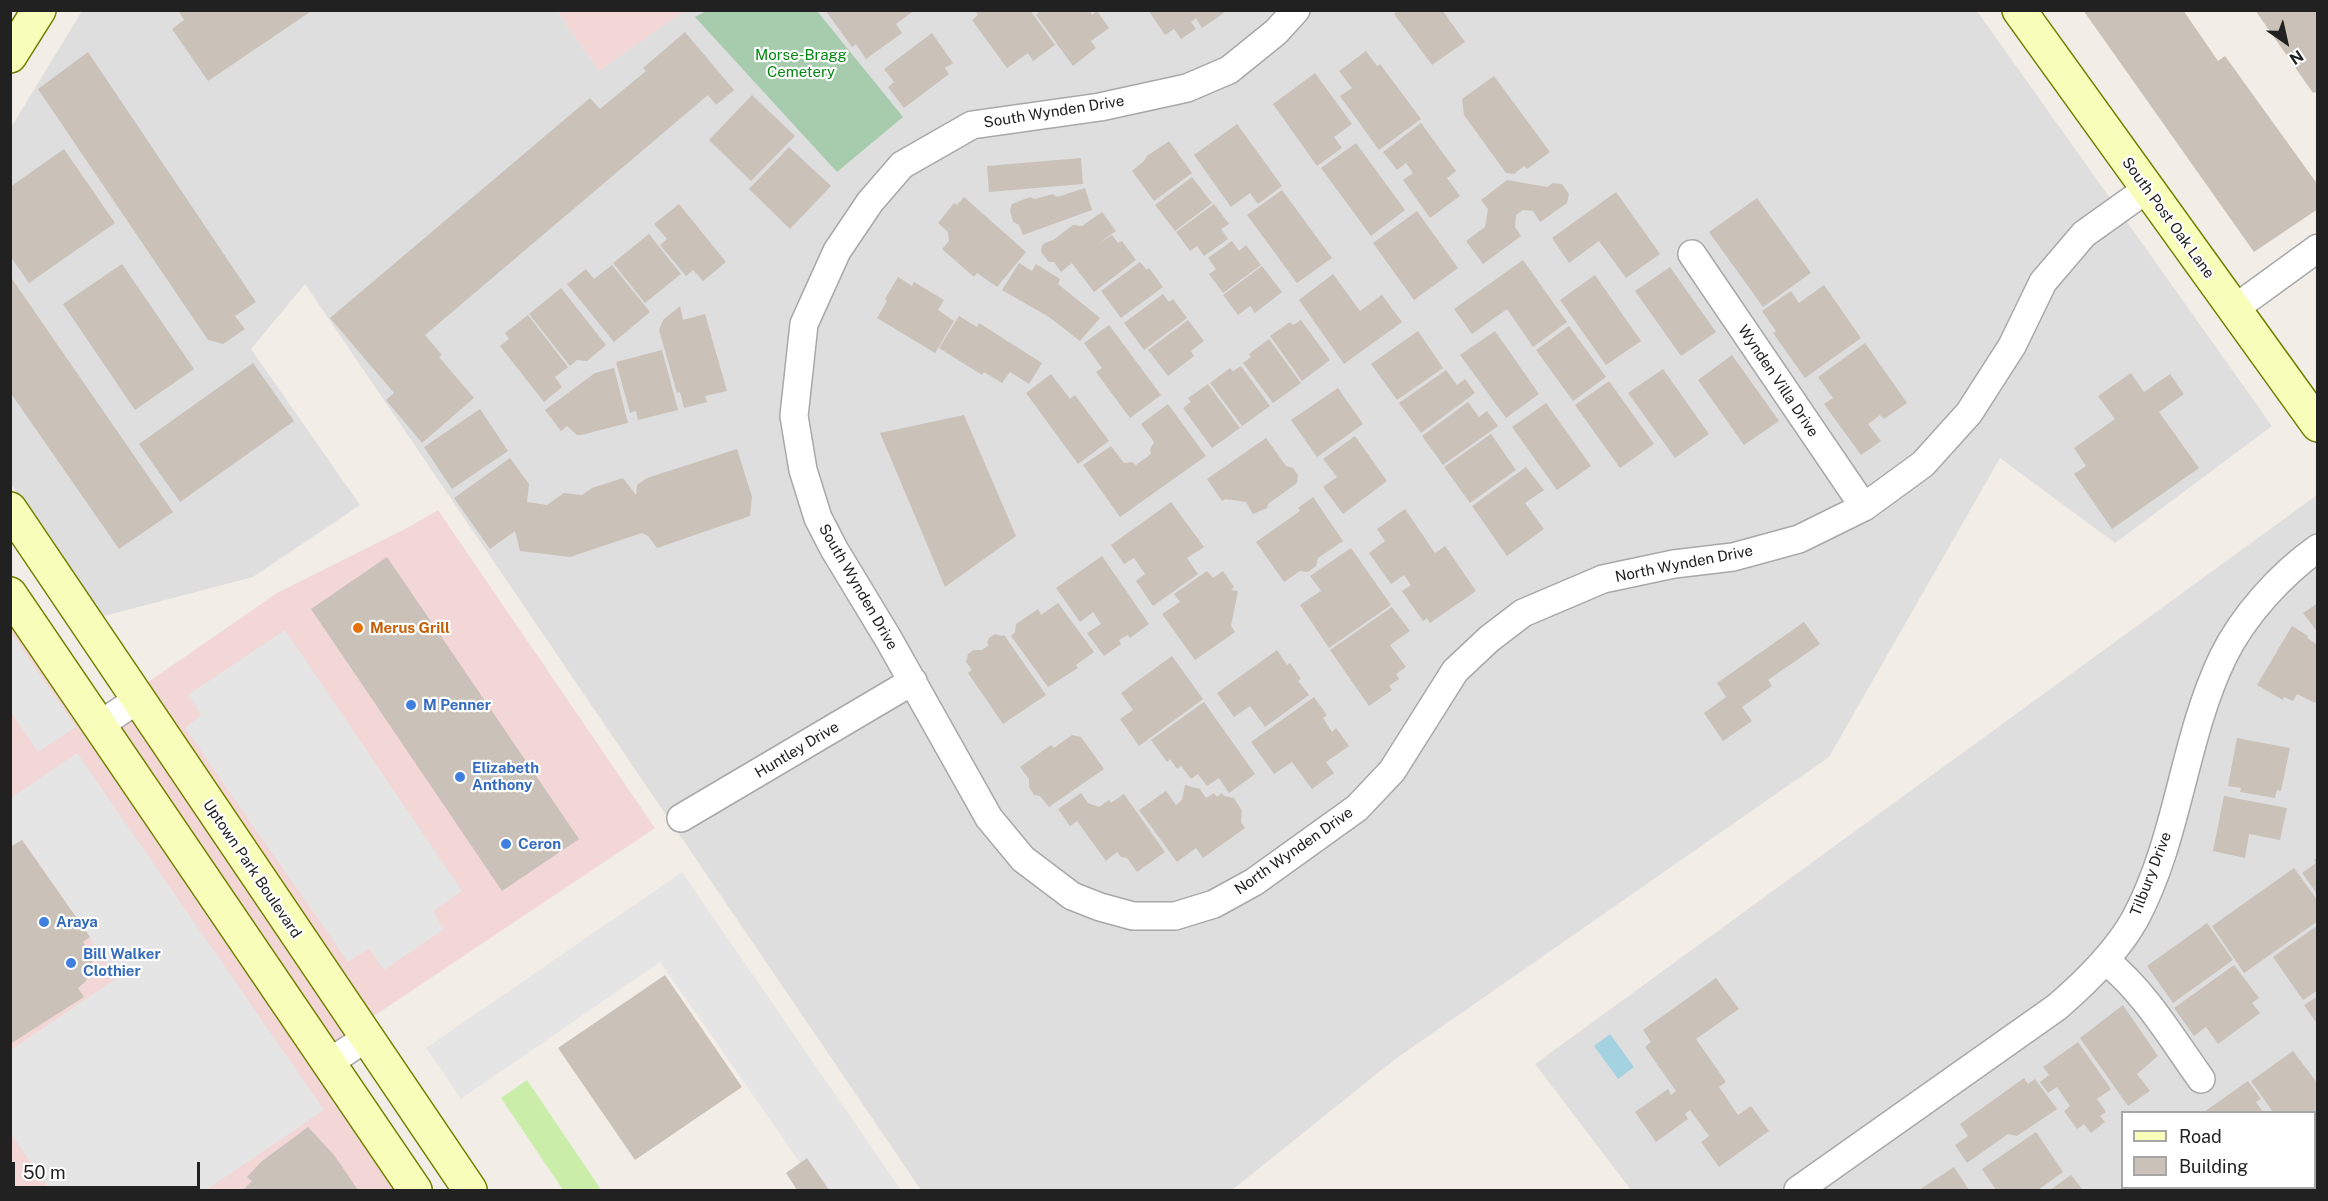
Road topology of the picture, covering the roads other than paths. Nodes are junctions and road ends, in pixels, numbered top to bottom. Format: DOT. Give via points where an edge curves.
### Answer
graph roads {
  1 [pos="39,10"];
  2 [pos="1296,10"];
  3 [pos="2019,10"];
  4 [pos="10,56"];
  5 [pos="2147,189"];
  6 [pos="2318,248"];
  7 [pos="1692,254"];
  8 [pos="2234,309"];
  9 [pos="2318,426"];
  10 [pos="1864,507"];
  11 [pos="10,509"];
  12 [pos="2318,548"];
  13 [pos="10,594"];
  14 [pos="913,681"];
  15 [pos="138,699"];
  16 [pos="100,725"];
  17 [pos="681,818"];
  18 [pos="2105,960"];
  19 [pos="366,1038"];
  20 [pos="327,1064"];
  21 [pos="2200,1079"];
  22 [pos="415,1191"];
  23 [pos="470,1191"];
  24 [pos="1798,1191"];
  1 -- 4 [label="street"];
  2 -- 14 [label="street, South Wynden Drive" via="1276,32 1229,70 1187,88 1100,107 972,125 902,165 870,202 837,251 804,324 794,416 802,463 818,518"];
  3 -- 5 [label="street, South Post Oak Lane"];
  5 -- 8 [label="street, South Post Oak Lane"];
  5 -- 10 [label="street, North Wynden Drive" via="2084,234 2043,282 2012,346 1969,413 1923,464"];
  6 -- 8 [label="street"];
  7 -- 10 [label="street, Wynden Villa Drive"];
  8 -- 9 [label="street, South Post Oak Lane"];
  10 -- 14 [label="street, North Wynden Drive" via="1798,539 1733,557 1603,579 1523,613 1455,671 1392,771 1357,808 1254,882 1214,904 1175,916 1133,916 1100,907 1072,896 1023,859 989,818"];
  11 -- 15 [label="street, Uptown Park Boulevard"];
  12 -- 18 [label="street, Tilbury Drive" via="2272,587 2224,655 2209,691 2151,883 2134,920"];
  13 -- 16 [label="street"];
  14 -- 17 [label="street, Huntley Drive"];
  15 -- 16 [label="street"];
  15 -- 19 [label="street, Uptown Park Boulevard"];
  16 -- 20 [label="street"];
  18 -- 21 [label="street" via="2138,992"];
  18 -- 24 [label="street, Tilbury Drive" via="2058,1007"];
  19 -- 20 [label="street"];
  19 -- 23 [label="street, Uptown Park Boulevard"];
  20 -- 22 [label="street"];
}
